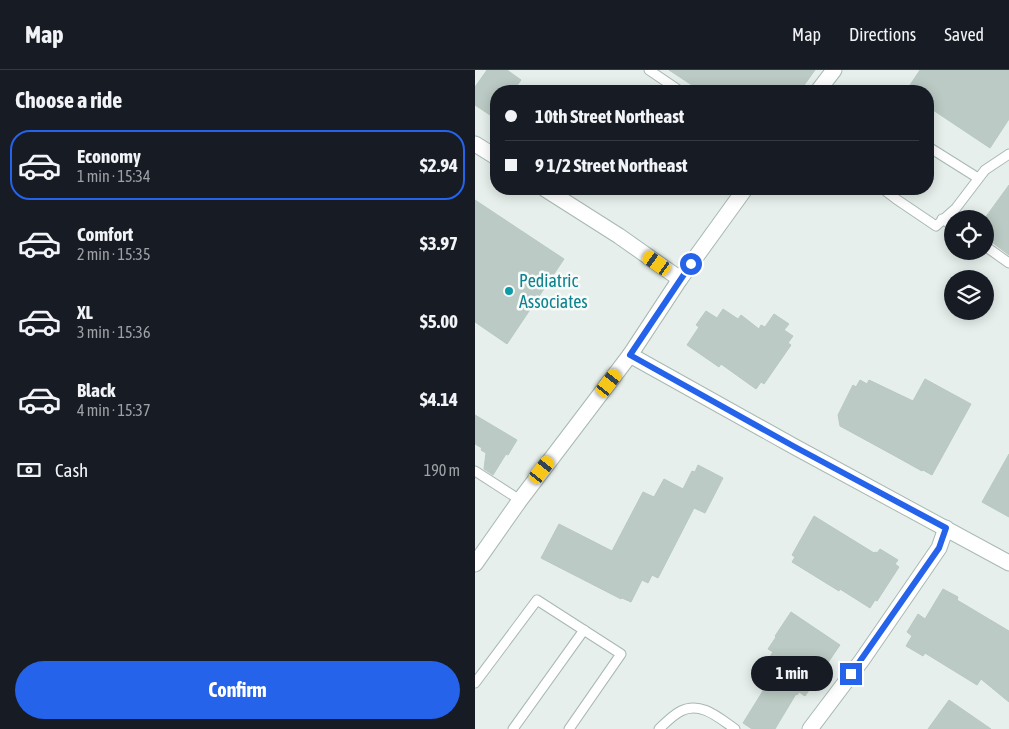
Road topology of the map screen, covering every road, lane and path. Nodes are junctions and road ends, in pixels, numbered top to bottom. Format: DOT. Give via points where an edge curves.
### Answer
graph roads {
  1 [pos="649,70"];
  2 [pos="834,70"];
  3 [pos="671,85"];
  4 [pos="823,85"];
  5 [pos="475,144"];
  6 [pos="934,150"];
  7 [pos="490,153"];
  8 [pos="1009,154"];
  9 [pos="978,178"];
  10 [pos="554,195"];
  11 [pos="741,195"];
  12 [pos="890,195"];
  13 [pos="943,219"];
  14 [pos="994,252"];
  15 [pos="1009,263"];
  16 [pos="680,279"];
  17 [pos="630,355"];
  18 [pos="475,471"];
  19 [pos="519,500"];
  20 [pos="946,528"];
  21 [pos="1009,563"];
  22 [pos="475,564"];
  23 [pos="584,630"];
  24 [pos="475,683"];
  25 [pos="513,729"];
  26 [pos="569,729"];
  27 [pos="659,729"];
  28 [pos="735,729"];
  29 [pos="810,729"];
  1 -- 3 [label="lane"];
  2 -- 4 [label="street"];
  5 -- 7 [label="street"];
  6 -- 9 [label="lane"];
  8 -- 9 [label="lane"];
  9 -- 13 [label="lane" via="956,208"];
  10 -- 16 [label="street"];
  11 -- 16 [label="street"];
  12 -- 13 [label="lane" via="936,226"];
  14 -- 15 [label="lane"];
  16 -- 17 [label="street"];
  17 -- 19 [label="street"];
  17 -- 20 [label="street"];
  18 -- 19 [label="lane"];
  19 -- 22 [label="street"];
  20 -- 21 [label="street"];
  20 -- 29 [label="street" via="939,548"];
  23 -- 24 [label="lane" via="537,600"];
  23 -- 25 [label="lane"];
  23 -- 26 [label="lane" via="621,654"];
  27 -- 28 [label="lane" via="681,711 695,708 707,710"];
}
